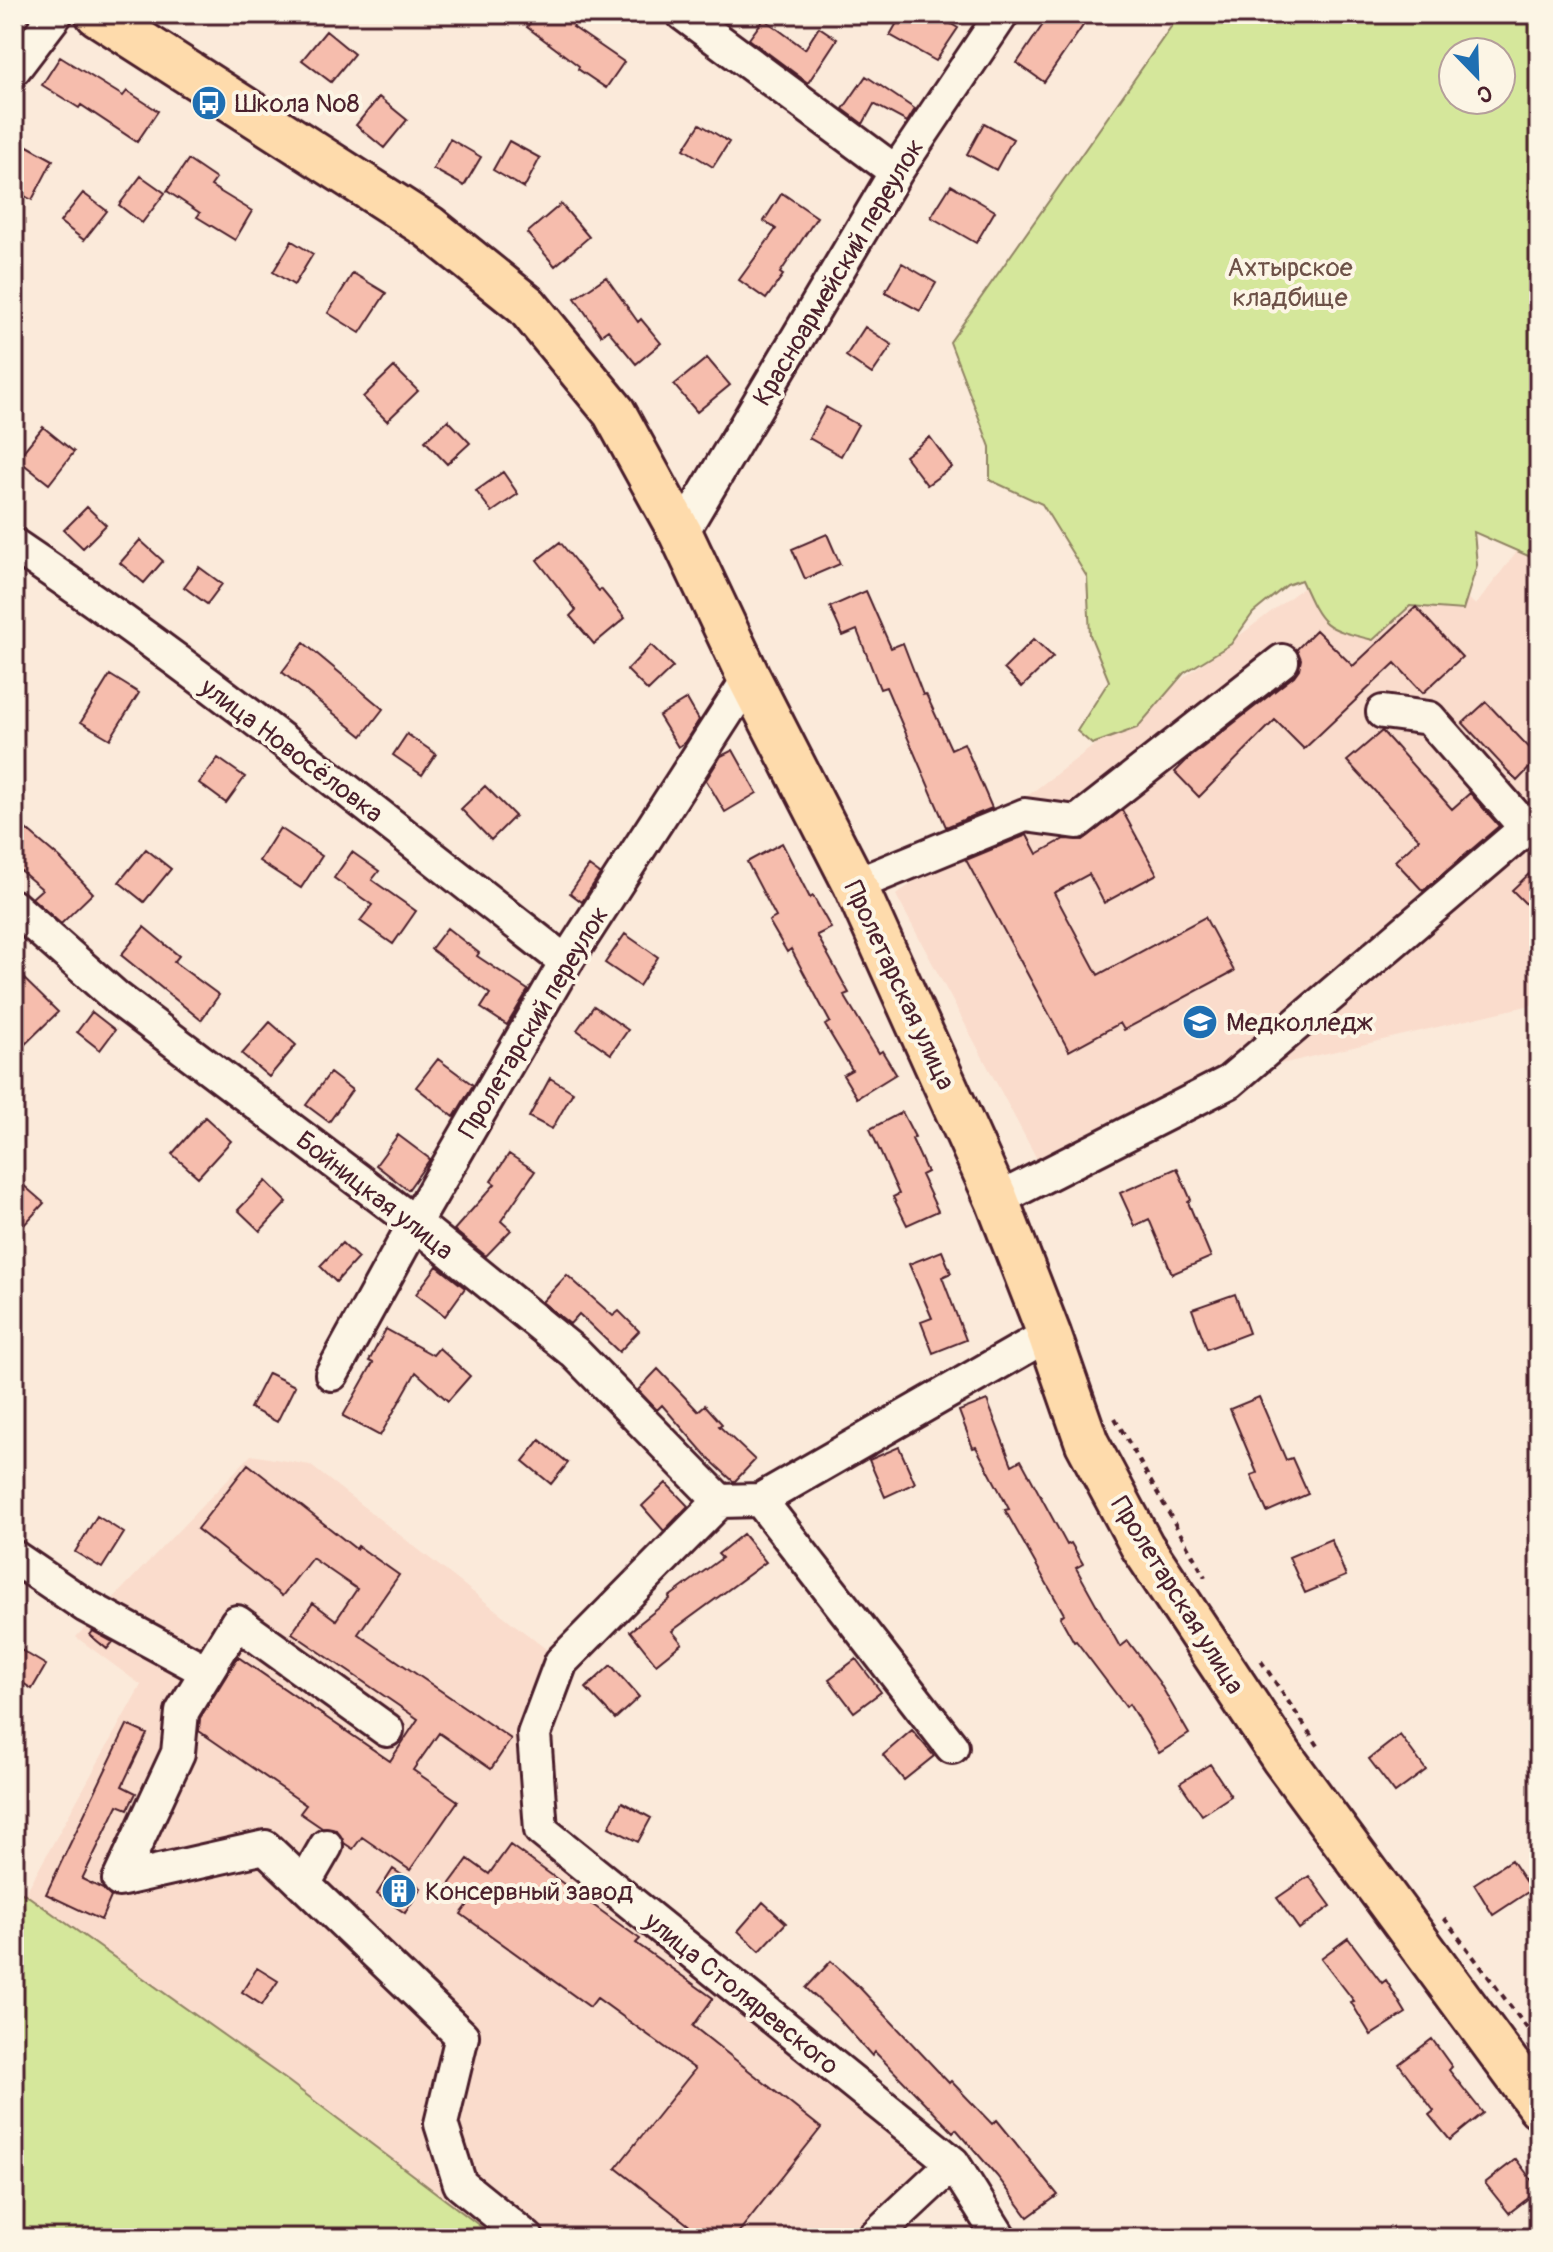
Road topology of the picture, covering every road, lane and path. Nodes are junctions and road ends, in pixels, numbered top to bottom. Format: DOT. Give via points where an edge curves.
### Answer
graph roads {
  1 [pos="56,14"];
  2 [pos="97,14"];
  3 [pos="683,14"];
  4 [pos="1002,14"];
  5 [pos="14,69"];
  6 [pos="896,172"];
  7 [pos="681,534"];
  8 [pos="14,545"];
  9 [pos="1282,661"];
  10 [pos="749,678"];
  11 [pos="1383,712"];
  12 [pos="1532,822"];
  13 [pos="855,885"];
  14 [pos="14,907"];
  15 [pos="566,962"];
  16 [pos="997,1200"];
  17 [pos="415,1223"];
  18 [pos="1049,1334"];
  19 [pos="332,1374"];
  20 [pos="760,1500"];
  21 [pos="720,1501"];
  22 [pos="14,1557"];
  23 [pos="206,1671"];
  24 [pos="387,1730"];
  25 [pos="952,1747"];
  26 [pos="326,1846"];
  27 [pos="304,1884"];
  28 [pos="1539,2106"];
  29 [pos="953,2163"];
  30 [pos="527,2238"];
  31 [pos="873,2238"];
  32 [pos="1000,2238"];
  1 -- 5 [label="street"];
  2 -- 7 [label="main road, Пролетарская улица" via="429,227 527,306 614,412"];
  3 -- 6 [label="street"];
  4 -- 6 [label="street, Красноармейский переулок"];
  6 -- 7 [label="street, Красноармейский переулок"];
  7 -- 10 [label="main road, Пролетарская улица"];
  8 -- 15 [label="street, улица Новосёловка" via="295,750"];
  9 -- 13 [label="street" via="1077,822 1025,815"];
  10 -- 13 [label="main road, Пролетарская улица"];
  10 -- 15 [label="street, Пролетарский переулок"];
  11 -- 12 [label="street" via="1429,718"];
  12 -- 16 [label="street" via="1229,1082"];
  13 -- 16 [label="main road, Пролетарская улица"];
  14 -- 17 [label="street, Бойницкая улица" via="117,998"];
  15 -- 17 [label="street, Пролетарский переулок"];
  16 -- 18 [label="main road, Пролетарская улица"];
  17 -- 19 [label="street, Пролетарский переулок"];
  17 -- 21 [label="street, Бойницкая улица" via="575,1353"];
  18 -- 20 [label="street"];
  18 -- 28 [label="main road, Пролетарская улица" via="1087,1443 1142,1546 1282,1757"];
  20 -- 21 [label="street"];
  20 -- 25 [label="street"];
  21 -- 29 [label="street, улица Столяревского" via="561,1662 534,1734 541,1830"];
  22 -- 23 [label="street" via="86,1606"];
  23 -- 24 [label="street" via="237,1622"];
  23 -- 27 [label="street" via="182,1712 178,1753 119,1880 265,1847"];
  26 -- 27 [label="street"];
  27 -- 30 [label="street" via="462,2036 441,2124 460,2184"];
  29 -- 31 [label="street"];
  29 -- 32 [label="street, улица Столяревского"];
}
